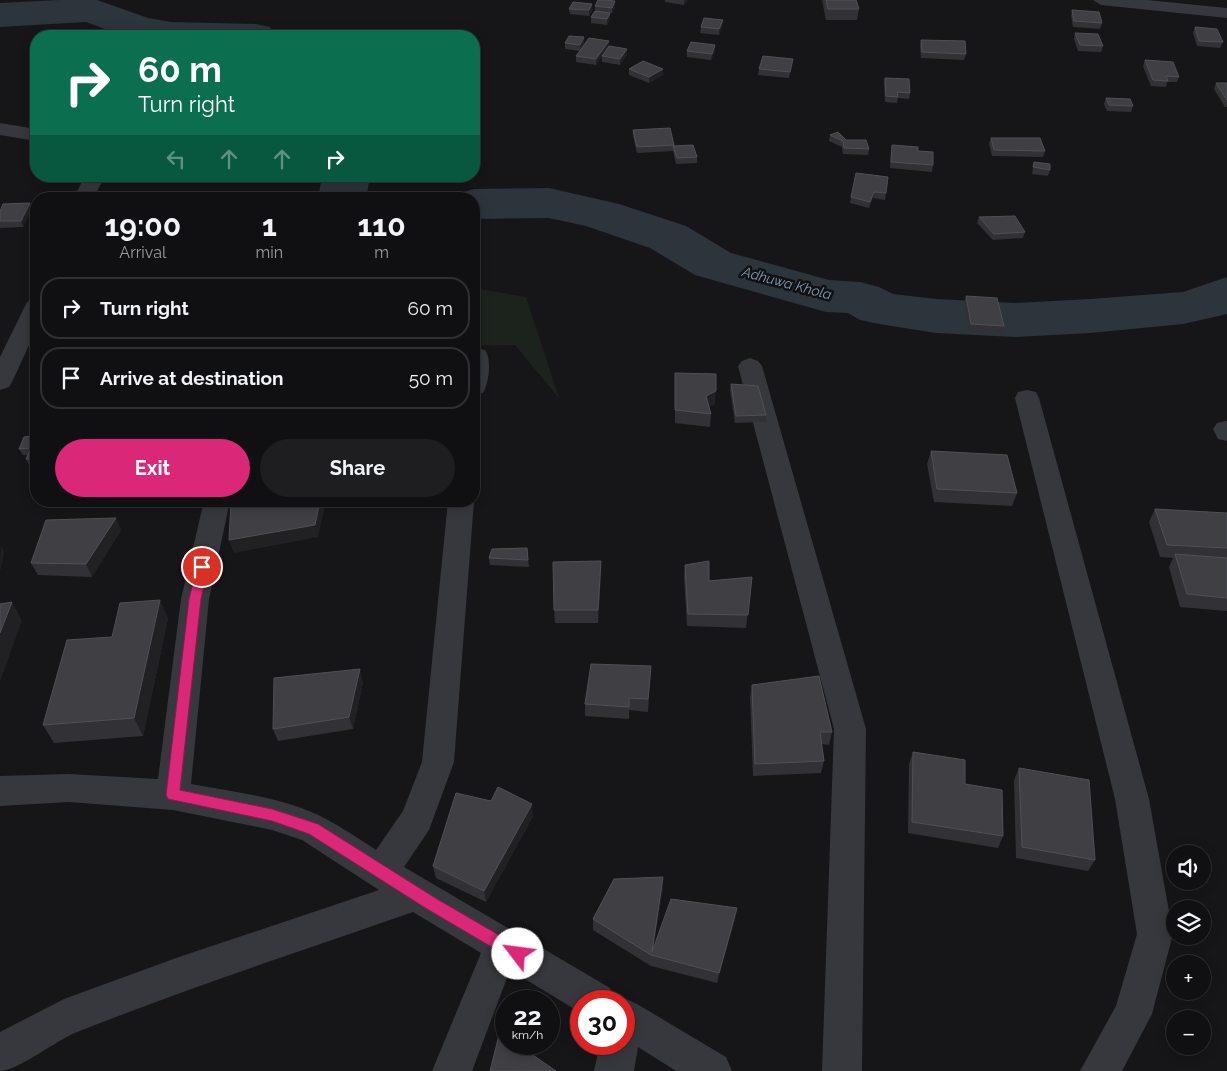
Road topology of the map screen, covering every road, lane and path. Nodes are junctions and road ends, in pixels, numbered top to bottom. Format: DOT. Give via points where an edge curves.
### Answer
graph roads {
  1 [pos="1101,0"];
  2 [pos="1227,12"];
  3 [pos="0,129"];
  4 [pos="30,134"];
  5 [pos="30,319"];
  6 [pos="750,366"];
  7 [pos="0,382"];
  8 [pos="1027,398"];
  9 [pos="216,507"];
  10 [pos="460,507"];
  11 [pos="0,791"];
  12 [pos="173,795"];
  13 [pos="381,870"];
  14 [pos="417,894"];
  15 [pos="502,945"];
  16 [pos="572,990"];
  17 [pos="635,1029"];
  18 [pos="0,1053"];
  19 [pos="615,1055"];
  20 [pos="452,1071"];
  21 [pos="614,1071"];
  22 [pos="712,1071"];
  23 [pos="842,1071"];
  24 [pos="1100,1071"];
  1 -- 2 [label="street"];
  3 -- 4 [label="street"];
  5 -- 7 [label="street"];
  6 -- 23 [label="street" via="850,729"];
  8 -- 24 [label="street" via="1132,799 1155,934 1133,1014"];
  9 -- 12 [label="street" via="195,599"];
  10 -- 13 [label="street" via="438,762 417,819"];
  11 -- 12 [label="street" via="69,788"];
  12 -- 13 [label="street" via="272,815 313,829"];
  13 -- 14 [label="street"];
  14 -- 15 [label="street"];
  14 -- 18 [label="street" via="64,1018"];
  15 -- 16 [label="street"];
  15 -- 20 [label="street"];
  17 -- 22 [label="street"];
  19 -- 21 [label="street"];
}
